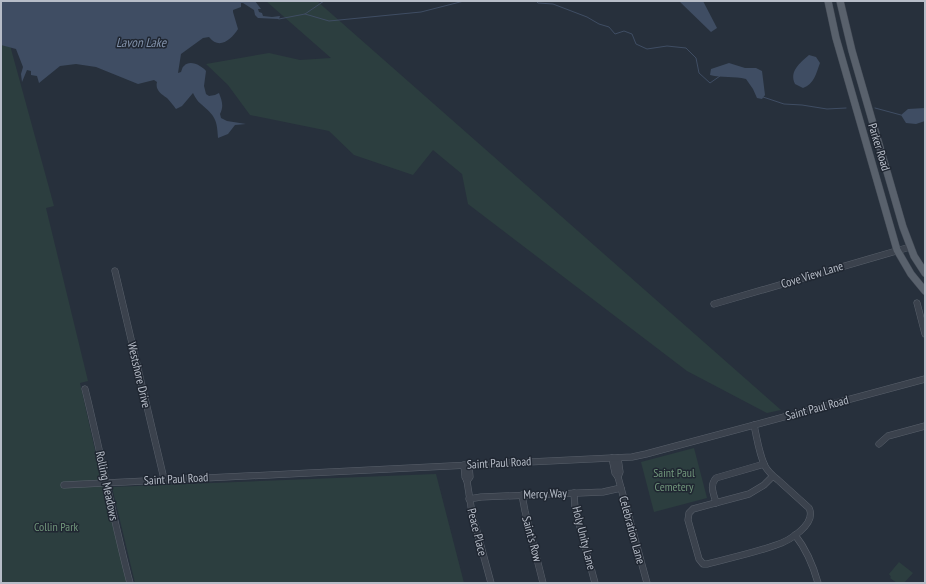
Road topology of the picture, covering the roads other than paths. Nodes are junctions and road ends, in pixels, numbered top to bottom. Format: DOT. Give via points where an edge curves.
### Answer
graph roads {
  1 [pos="828,1"];
  2 [pos="840,1"];
  3 [pos="910,247"];
  4 [pos="897,250"];
  5 [pos="115,271"];
  6 [pos="925,273"];
  7 [pos="925,291"];
  8 [pos="917,303"];
  9 [pos="714,304"];
  10 [pos="925,334"];
  11 [pos="925,379"];
  12 [pos="85,389"];
  13 [pos="754,425"];
  14 [pos="925,426"];
  15 [pos="879,444"];
  16 [pos="615,458"];
  17 [pos="764,464"];
  18 [pos="466,465"];
  19 [pos="773,476"];
  20 [pos="164,479"];
  21 [pos="107,482"];
  22 [pos="64,485"];
  23 [pos="621,488"];
  24 [pos="574,493"];
  25 [pos="522,495"];
  26 [pos="469,499"];
  27 [pos="716,503"];
  28 [pos="795,535"];
  29 [pos="130,583"];
  30 [pos="491,583"];
  31 [pos="544,583"];
  32 [pos="595,583"];
  33 [pos="647,583"];
  34 [pos="818,583"];
  1 -- 4 [label="main road, Parker Road" via="838,45"];
  2 -- 3 [label="main road, Parker Road" via="902,227"];
  3 -- 4 [label="street, Cove View Lane"];
  3 -- 6 [label="main road, Parker Road"];
  4 -- 7 [label="main road, Parker Road"];
  4 -- 9 [label="street, Cove View Lane"];
  5 -- 20 [label="street, Westshore Drive"];
  8 -- 10 [label="street"];
  11 -- 13 [label="street, Saint Paul Road"];
  12 -- 21 [label="street, Rolling Meadows"];
  13 -- 16 [label="street, Saint Paul Road" via="646,454"];
  13 -- 17 [label="street"];
  14 -- 15 [label="street" via="888,436"];
  16 -- 18 [label="street, Saint Paul Road"];
  16 -- 23 [label="street, Celebration Lane" via="620,472 618,477"];
  17 -- 19 [label="street"];
  17 -- 27 [label="street" via="716,478 712,488"];
  18 -- 20 [label="street, Saint Paul Road"];
  18 -- 26 [label="street, Peace Place" via="470,476 467,481"];
  19 -- 27 [label="street" via="756,490"];
  19 -- 28 [label="street" via="811,510 810,520"];
  20 -- 21 [label="street, Saint Paul Road"];
  21 -- 22 [label="street, Saint Paul Road"];
  21 -- 29 [label="street, Rolling Meadows"];
  23 -- 24 [label="street, Mercy Way" via="603,492"];
  23 -- 33 [label="street, Celebration Lane"];
  24 -- 25 [label="street, Mercy Way"];
  24 -- 32 [label="street, Holy Unity Lane" via="574,506"];
  25 -- 26 [label="street, Mercy Way"];
  25 -- 31 [label="street, Saint's Row"];
  26 -- 30 [label="street, Peace Place"];
  27 -- 28 [label="street" via="693,509 688,515 699,559 703,564 777,545"];
  28 -- 34 [label="street" via="807,551"];
}
